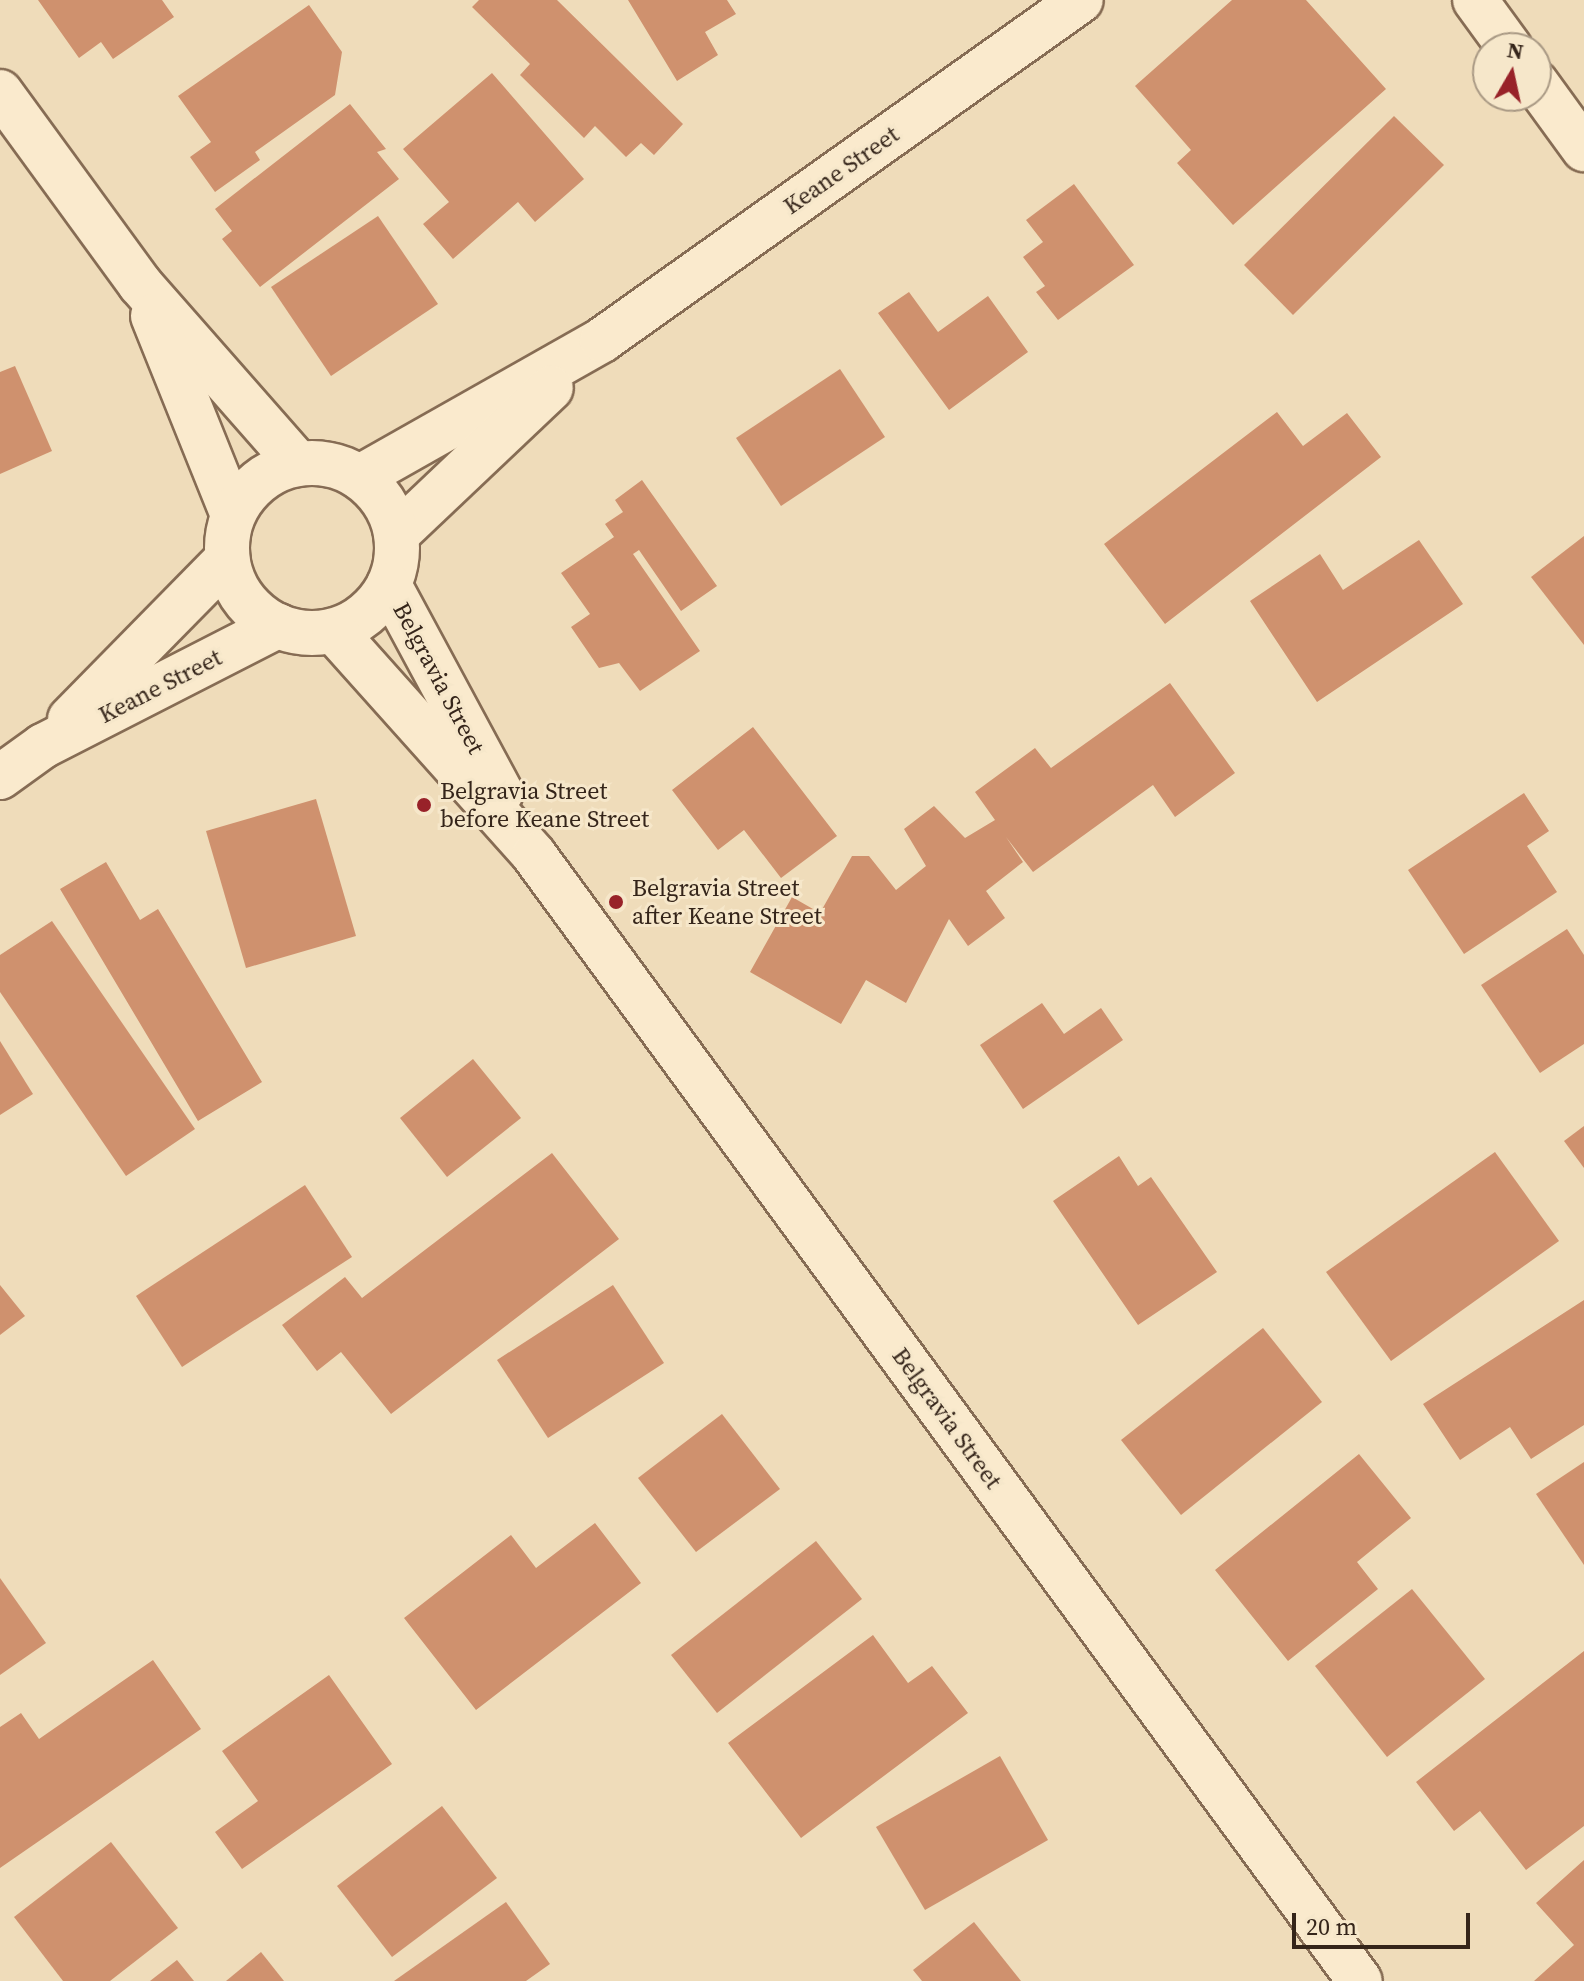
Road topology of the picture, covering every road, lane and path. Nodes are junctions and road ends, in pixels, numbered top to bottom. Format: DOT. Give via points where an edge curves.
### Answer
graph roads {
  1 [pos="1081,0"];
  2 [pos="1475,0"];
  3 [pos="1498,32"];
  4 [pos="0,92"];
  5 [pos="1552,105"];
  6 [pos="1584,149"];
  7 [pos="140,284"];
  8 [pos="602,340"];
  9 [pos="297,463"];
  10 [pos="360,477"];
  11 [pos="233,515"];
  12 [pos="397,534"];
  13 [pos="227,559"];
  14 [pos="389,585"];
  15 [pos="278,626"];
  16 [pos="334,631"];
  17 [pos="43,746"];
  18 [pos="0,777"];
  19 [pos="534,855"];
  20 [pos="1360,1981"];
  1 -- 8 [label="street, Keane Street"];
  2 -- 3 [label="street"];
  4 -- 7 [label="street"];
  5 -- 6 [label="street"];
  7 -- 9 [label="street"];
  7 -- 11 [label="street"];
  8 -- 10 [label="street, Keane Street"];
  8 -- 12 [label="street, Keane Street"];
  9 -- 10 [label="street" via="340,467"];
  9 -- 11 [label="street" via="258,481"];
  10 -- 12 [label="street" via="384,502"];
  11 -- 13 [label="street"];
  12 -- 14 [label="street"];
  13 -- 15 [label="street" via="244,599"];
  13 -- 17 [label="street, Keane Street"];
  14 -- 16 [label="street" via="366,614"];
  14 -- 19 [label="street, Belgravia Street"];
  15 -- 16 [label="street" via="305,633"];
  15 -- 17 [label="street, Keane Street"];
  16 -- 19 [label="street, Belgravia Street"];
  17 -- 18 [label="street, Keane Street"];
  19 -- 20 [label="street, Belgravia Street"];
}
